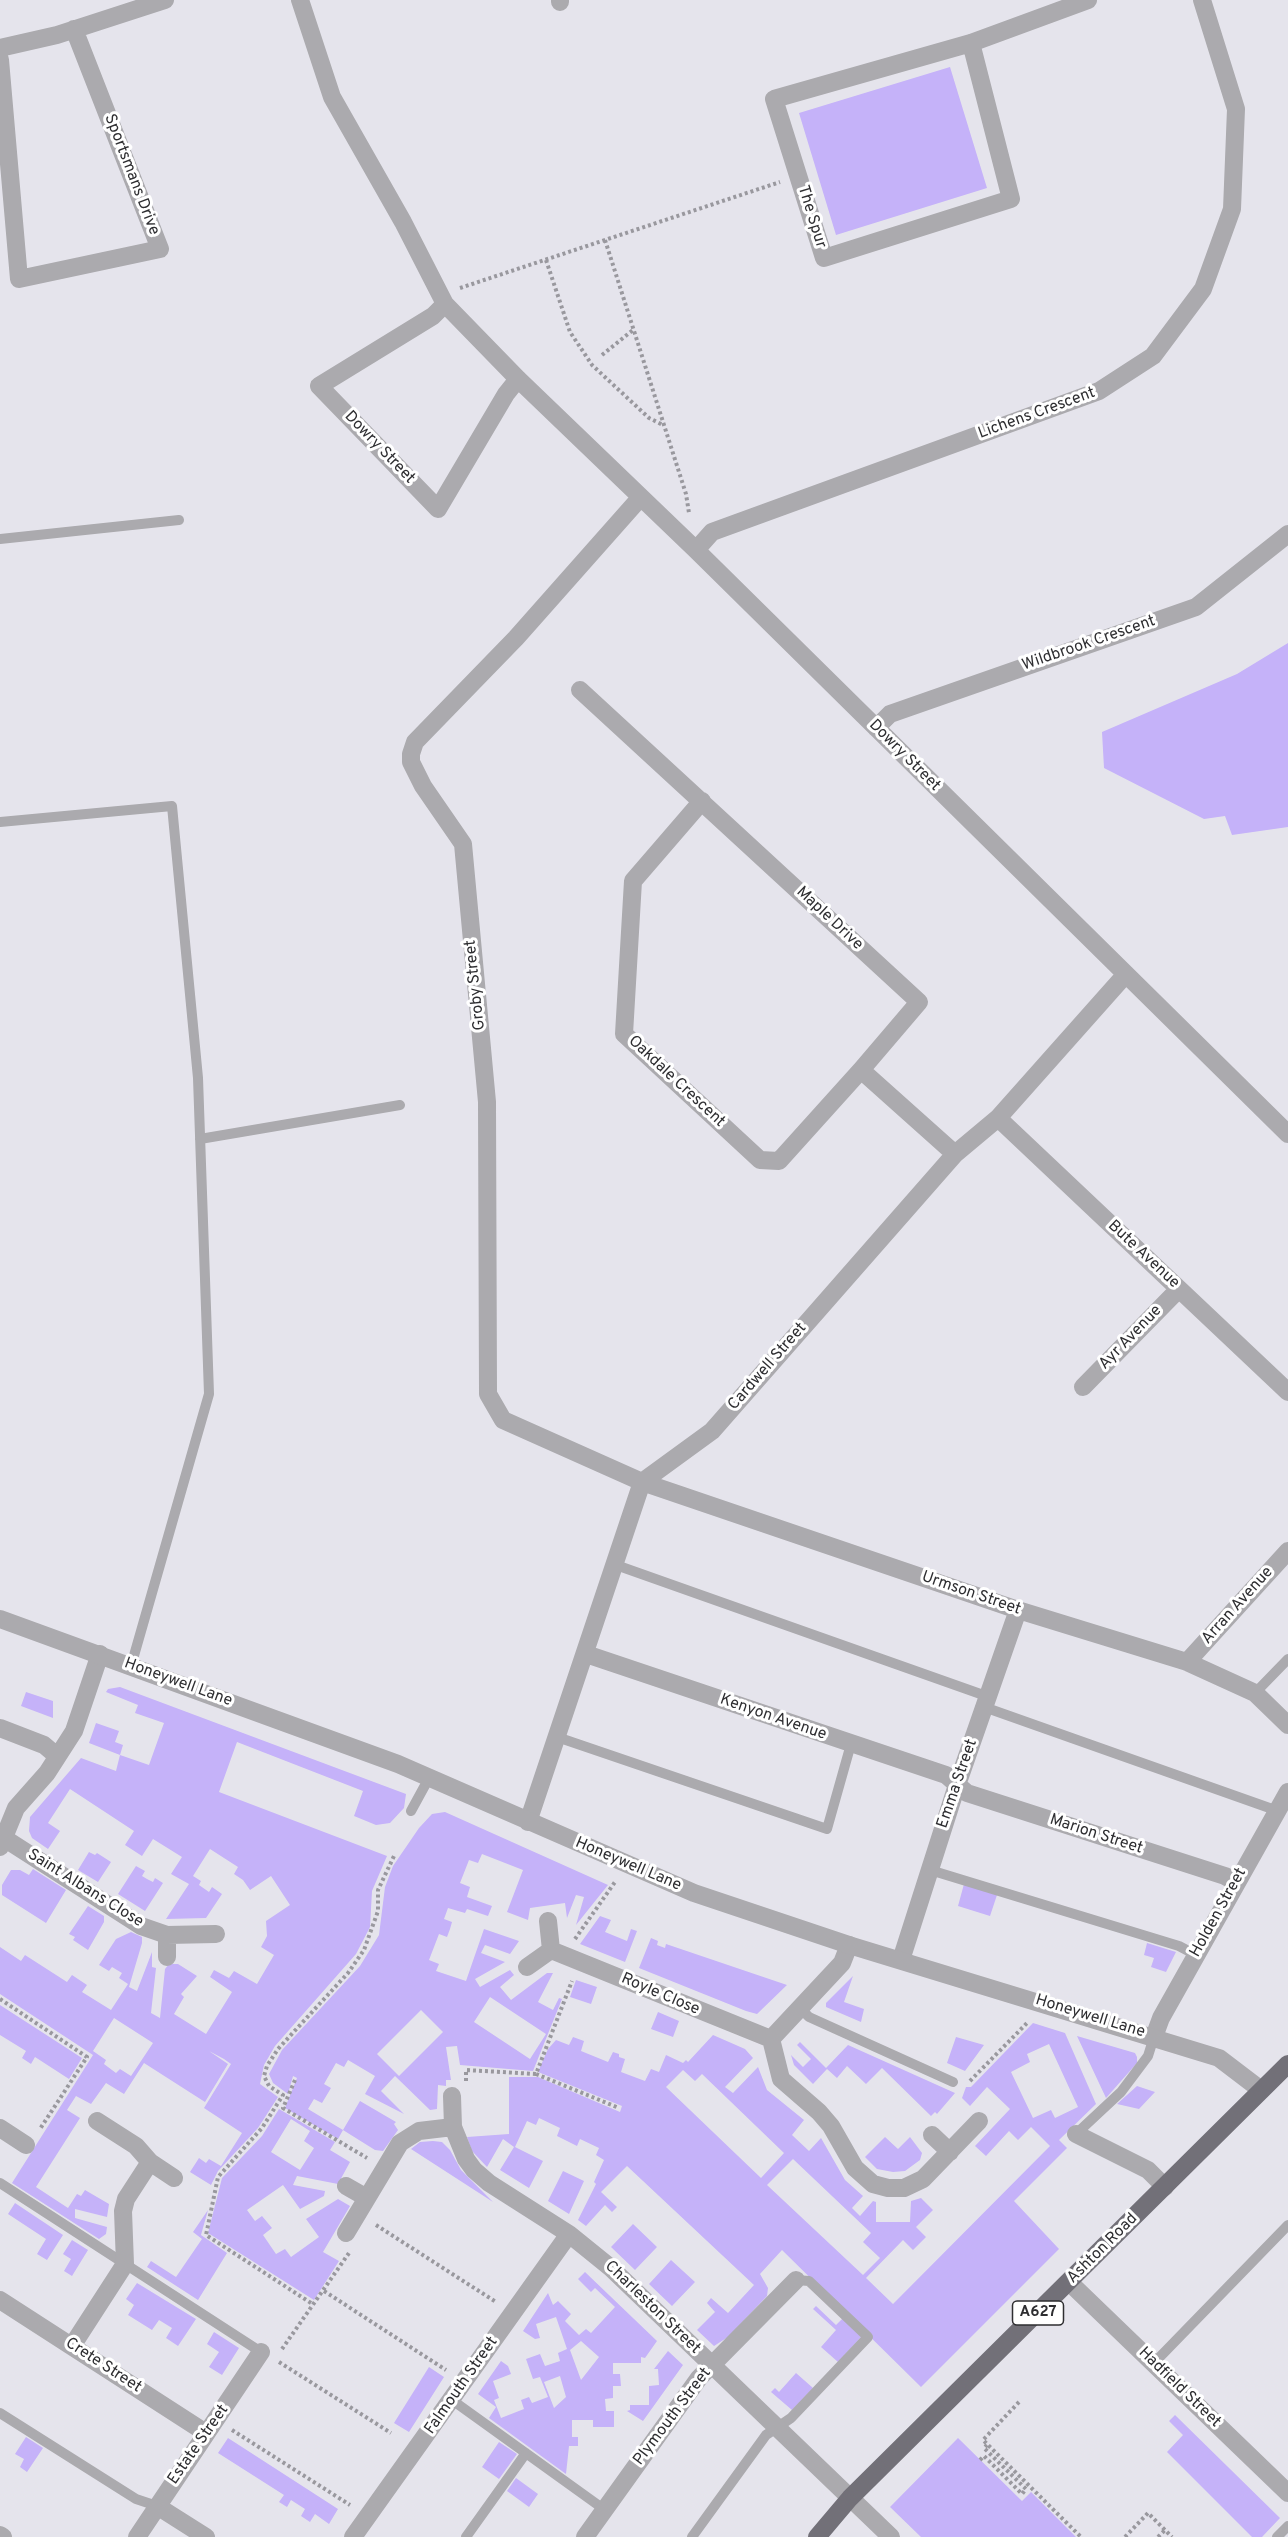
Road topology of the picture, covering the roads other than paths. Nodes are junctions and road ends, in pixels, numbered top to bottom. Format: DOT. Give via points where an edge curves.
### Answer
graph roads {
  1 [pos="165,0"];
  2 [pos="300,0"];
  3 [pos="1088,0"];
  4 [pos="1202,0"];
  5 [pos="74,29"];
  6 [pos="971,43"];
  7 [pos="0,48"];
  8 [pos="0,60"];
  9 [pos="445,304"];
  10 [pos="518,379"];
  11 [pos="640,498"];
  12 [pos="178,520"];
  13 [pos="1288,534"];
  14 [pos="0,539"];
  15 [pos="696,550"];
  16 [pos="580,690"];
  17 [pos="876,728"];
  18 [pos="702,801"];
  19 [pos="0,822"];
  20 [pos="1126,974"];
  21 [pos="861,1070"];
  22 [pos="400,1105"];
  23 [pos="998,1118"];
  24 [pos="1288,1134"];
  25 [pos="200,1139"];
  26 [pos="955,1154"];
  27 [pos="1179,1289"];
  28 [pos="1083,1388"];
  29 [pos="1288,1392"];
  30 [pos="642,1482"];
  31 [pos="1288,1551"];
  32 [pos="616,1565"];
  33 [pos="1018,1610"];
  34 [pos="0,1619"];
  35 [pos="100,1654"];
  36 [pos="586,1654"];
  37 [pos="1288,1659"];
  38 [pos="1187,1662"];
  39 [pos="131,1666"];
  40 [pos="1255,1692"];
  41 [pos="987,1702"];
  42 [pos="1288,1725"];
  43 [pos="0,1728"];
  44 [pos="557,1737"];
  45 [pos="851,1744"];
  46 [pos="57,1756"];
  47 [pos="429,1778"];
  48 [pos="957,1785"];
  49 [pos="1288,1792"];
  50 [pos="411,1811"];
  51 [pos="1278,1811"];
  52 [pos="528,1822"];
  53 [pos="2,1843"];
  54 [pos="930,1870"];
  55 [pos="1236,1882"];
  56 [pos="548,1920"];
  57 [pos="216,1934"];
  58 [pos="167,1935"];
  59 [pos="849,1945"];
  60 [pos="551,1950"];
  61 [pos="1196,1955"];
  62 [pos="167,1957"];
  63 [pos="901,1960"];
  64 [pos="527,1967"];
  65 [pos="800,2008"];
  66 [pos="1154,2037"];
  67 [pos="771,2039"];
  68 [pos="1288,2064"];
  69 [pos="953,2082"];
  70 [pos="1261,2090"];
  71 [pos="459,2091"];
  72 [pos="97,2121"];
  73 [pos="979,2121"];
  74 [pos="453,2127"];
  75 [pos="0,2128"];
  76 [pos="1076,2134"];
  77 [pos="932,2135"];
  78 [pos="26,2145"];
  79 [pos="950,2152"];
  80 [pos="150,2162"];
  81 [pos="174,2178"];
  82 [pos="0,2182"];
  83 [pos="346,2186"];
  84 [pos="1166,2187"];
  85 [pos="367,2198"];
  86 [pos="1288,2225"];
  87 [pos="569,2234"];
  88 [pos="350,2239"];
  89 [pos="125,2264"];
  90 [pos="796,2280"];
  91 [pos="1070,2283"];
  92 [pos="0,2300"];
  93 [pos="72,2346"];
  94 [pos="268,2356"];
  95 [pos="1153,2364"];
  96 [pos="711,2366"];
  97 [pos="452,2400"];
  98 [pos="0,2413"];
  99 [pos="777,2428"];
  100 [pos="206,2433"];
  101 [pos="526,2453"];
  102 [pos="1288,2493"];
  103 [pos="850,2498"];
  104 [pos="157,2506"];
  105 [pos="605,2510"];
  106 [pos="1288,2526"];
  107 [pos="137,2537"];
  108 [pos="206,2537"];
  109 [pos="353,2537"];
  110 [pos="466,2537"];
  111 [pos="585,2537"];
  112 [pos="692,2537"];
  113 [pos="816,2537"];
  114 [pos="891,2537"];
  115 [pos="1277,2537"];
  1 -- 5 [label="street"];
  2 -- 9 [label="street, Dowry Street" via="332,97"];
  3 -- 6 [label="street, The Spur"];
  4 -- 15 [label="street, Lichens Crescent" via="1236,109 1232,209 1203,289 1153,356 1099,392 712,532"];
  5 -- 7 [label="street"];
  5 -- 8 [label="street, Sportsmans Drive" via="160,249 18,279"];
  6 -- 6 [label="street, The Spur" via="774,99 824,258 1011,199"];
  9 -- 10 [label="street, Dowry Street"];
  9 -- 10 [label="street, Dowry Street" via="433,316 319,386 438,509"];
  10 -- 11 [label="street, Dowry Street"];
  11 -- 15 [label="street, Dowry Street"];
  11 -- 30 [label="street, Groby Street" via="516,638 415,742 411,762 462,844 488,1102 488,1394 503,1420"];
  12 -- 14 [label="lane"];
  13 -- 17 [label="street, Wildbrook Crescent" via="1196,607 890,714"];
  15 -- 17 [label="street, Dowry Street"];
  16 -- 18 [label="street, Maple Drive"];
  17 -- 20 [label="street, Dowry Street"];
  18 -- 21 [label="street, Maple Drive" via="919,1002"];
  18 -- 21 [label="street, Oakdale Crescent" via="633,881 624,1034 760,1160 779,1161"];
  19 -- 25 [label="lane" via="172,806 198,1078"];
  20 -- 23 [label="street, Cardwell Street"];
  20 -- 24 [label="street, Dowry Street"];
  21 -- 26 [label="street"];
  22 -- 25 [label="lane"];
  23 -- 26 [label="street, Cardwell Street"];
  23 -- 27 [label="street, Bute Avenue"];
  25 -- 39 [label="lane" via="209,1394"];
  26 -- 30 [label="street, Cardwell Street" via="712,1431"];
  27 -- 28 [label="street, Ayr Avenue"];
  27 -- 29 [label="street, Bute Avenue"];
  30 -- 32 [label="street"];
  30 -- 33 [label="street, Urmson Street"];
  31 -- 38 [label="street, Arran Avenue"];
  32 -- 36 [label="street"];
  32 -- 41 [label="lane"];
  33 -- 38 [label="street, Urmson Street"];
  33 -- 41 [label="street, Emma Street"];
  34 -- 35 [label="street, Honeywell Lane"];
  35 -- 39 [label="street, Honeywell Lane"];
  35 -- 46 [label="street" via="74,1731"];
  36 -- 44 [label="street"];
  36 -- 45 [label="street, Kenyon Avenue"];
  37 -- 40 [label="lane"];
  38 -- 40 [label="street, Urmson Street"];
  39 -- 47 [label="street, Honeywell Lane"];
  40 -- 42 [label="street, Urmson Street"];
  41 -- 48 [label="street, Emma Street"];
  41 -- 51 [label="lane"];
  43 -- 46 [label="street" via="44,1745"];
  44 -- 45 [label="lane" via="827,1829"];
  44 -- 52 [label="street"];
  45 -- 48 [label="street, Kenyon Avenue" via="946,1775"];
  46 -- 53 [label="street" via="16,1808"];
  47 -- 50 [label="lane"];
  47 -- 52 [label="street, Honeywell Lane"];
  48 -- 54 [label="street, Emma Street"];
  48 -- 55 [label="street, Marion Street" via="967,1793"];
  49 -- 51 [label="street, Holden Street"];
  51 -- 55 [label="street, Holden Street"];
  52 -- 59 [label="street, Honeywell Lane" via="694,1893"];
  53 -- 58 [label="street, Saint Albans Close" via="141,1926"];
  54 -- 61 [label="lane" via="1179,1946"];
  54 -- 63 [label="street, Emma Street"];
  55 -- 61 [label="street, Holden Street"];
  56 -- 60 [label="street"];
  57 -- 58 [label="street, Saint Albans Close"];
  58 -- 62 [label="street"];
  59 -- 63 [label="street, Honeywell Lane"];
  59 -- 65 [label="street" via="842,1963"];
  60 -- 64 [label="street"];
  60 -- 67 [label="street, Royle Close"];
  61 -- 66 [label="street, Holden Street"];
  63 -- 66 [label="street, Honeywell Lane"];
  65 -- 67 [label="street"];
  65 -- 69 [label="lane" via="809,2017"];
  66 -- 70 [label="street, Honeywell Lane" via="1219,2058"];
  66 -- 76 [label="lane" via="1148,2056 1121,2092"];
  67 -- 79 [label="street" via="782,2079 831,2126 855,2168 870,2183 895,2188 914,2184"];
  68 -- 70 [label="highway, Ashton Road / A627"];
  70 -- 84 [label="highway, Ashton Road / A627"];
  71 -- 74 [label="street, Charleston Street"];
  72 -- 80 [label="street" via="136,2146"];
  73 -- 79 [label="street"];
  74 -- 85 [label="street" via="420,2131 400,2143"];
  74 -- 87 [label="street, Charleston Street" via="474,2170"];
  75 -- 78 [label="street"];
  76 -- 84 [label="street" via="1148,2170"];
  77 -- 79 [label="street"];
  80 -- 81 [label="street"];
  80 -- 89 [label="street" via="126,2199 123,2211"];
  82 -- 89 [label="lane"];
  83 -- 85 [label="street"];
  84 -- 91 [label="highway, Ashton Road / A627"];
  85 -- 88 [label="street"];
  86 -- 95 [label="lane"];
  87 -- 96 [label="street, Charleston Street" via="611,2268"];
  87 -- 97 [label="street, Falmouth Street"];
  89 -- 93 [label="street"];
  89 -- 94 [label="lane"];
  90 -- 96 [label="street, Plymouth Street"];
  90 -- 99 [label="lane" via="809,2281 868,2337"];
  91 -- 95 [label="street, Hadfield Street"];
  91 -- 103 [label="highway, Ashton Road / A627"];
  92 -- 93 [label="street, Crete Street"];
  93 -- 100 [label="street, Crete Street"];
  94 -- 100 [label="street, Estate Street"];
  95 -- 102 [label="street, Hadfield Street"];
  96 -- 99 [label="street, Charleston Street"];
  96 -- 105 [label="street, Plymouth Street"];
  97 -- 101 [label="lane"];
  97 -- 109 [label="street, Falmouth Street"];
  98 -- 104 [label="lane" via="136,2499"];
  99 -- 103 [label="street, Charleston Street"];
  99 -- 112 [label="lane" via="766,2435"];
  100 -- 104 [label="street, Estate Street"];
  101 -- 105 [label="lane"];
  101 -- 110 [label="lane"];
  103 -- 113 [label="highway, Ashton Road / A627"];
  103 -- 114 [label="street, Charleston Street"];
  104 -- 107 [label="street, Estate Street"];
  104 -- 108 [label="street"];
  105 -- 111 [label="street, Plymouth Street"];
  106 -- 115 [label="lane"];
}
